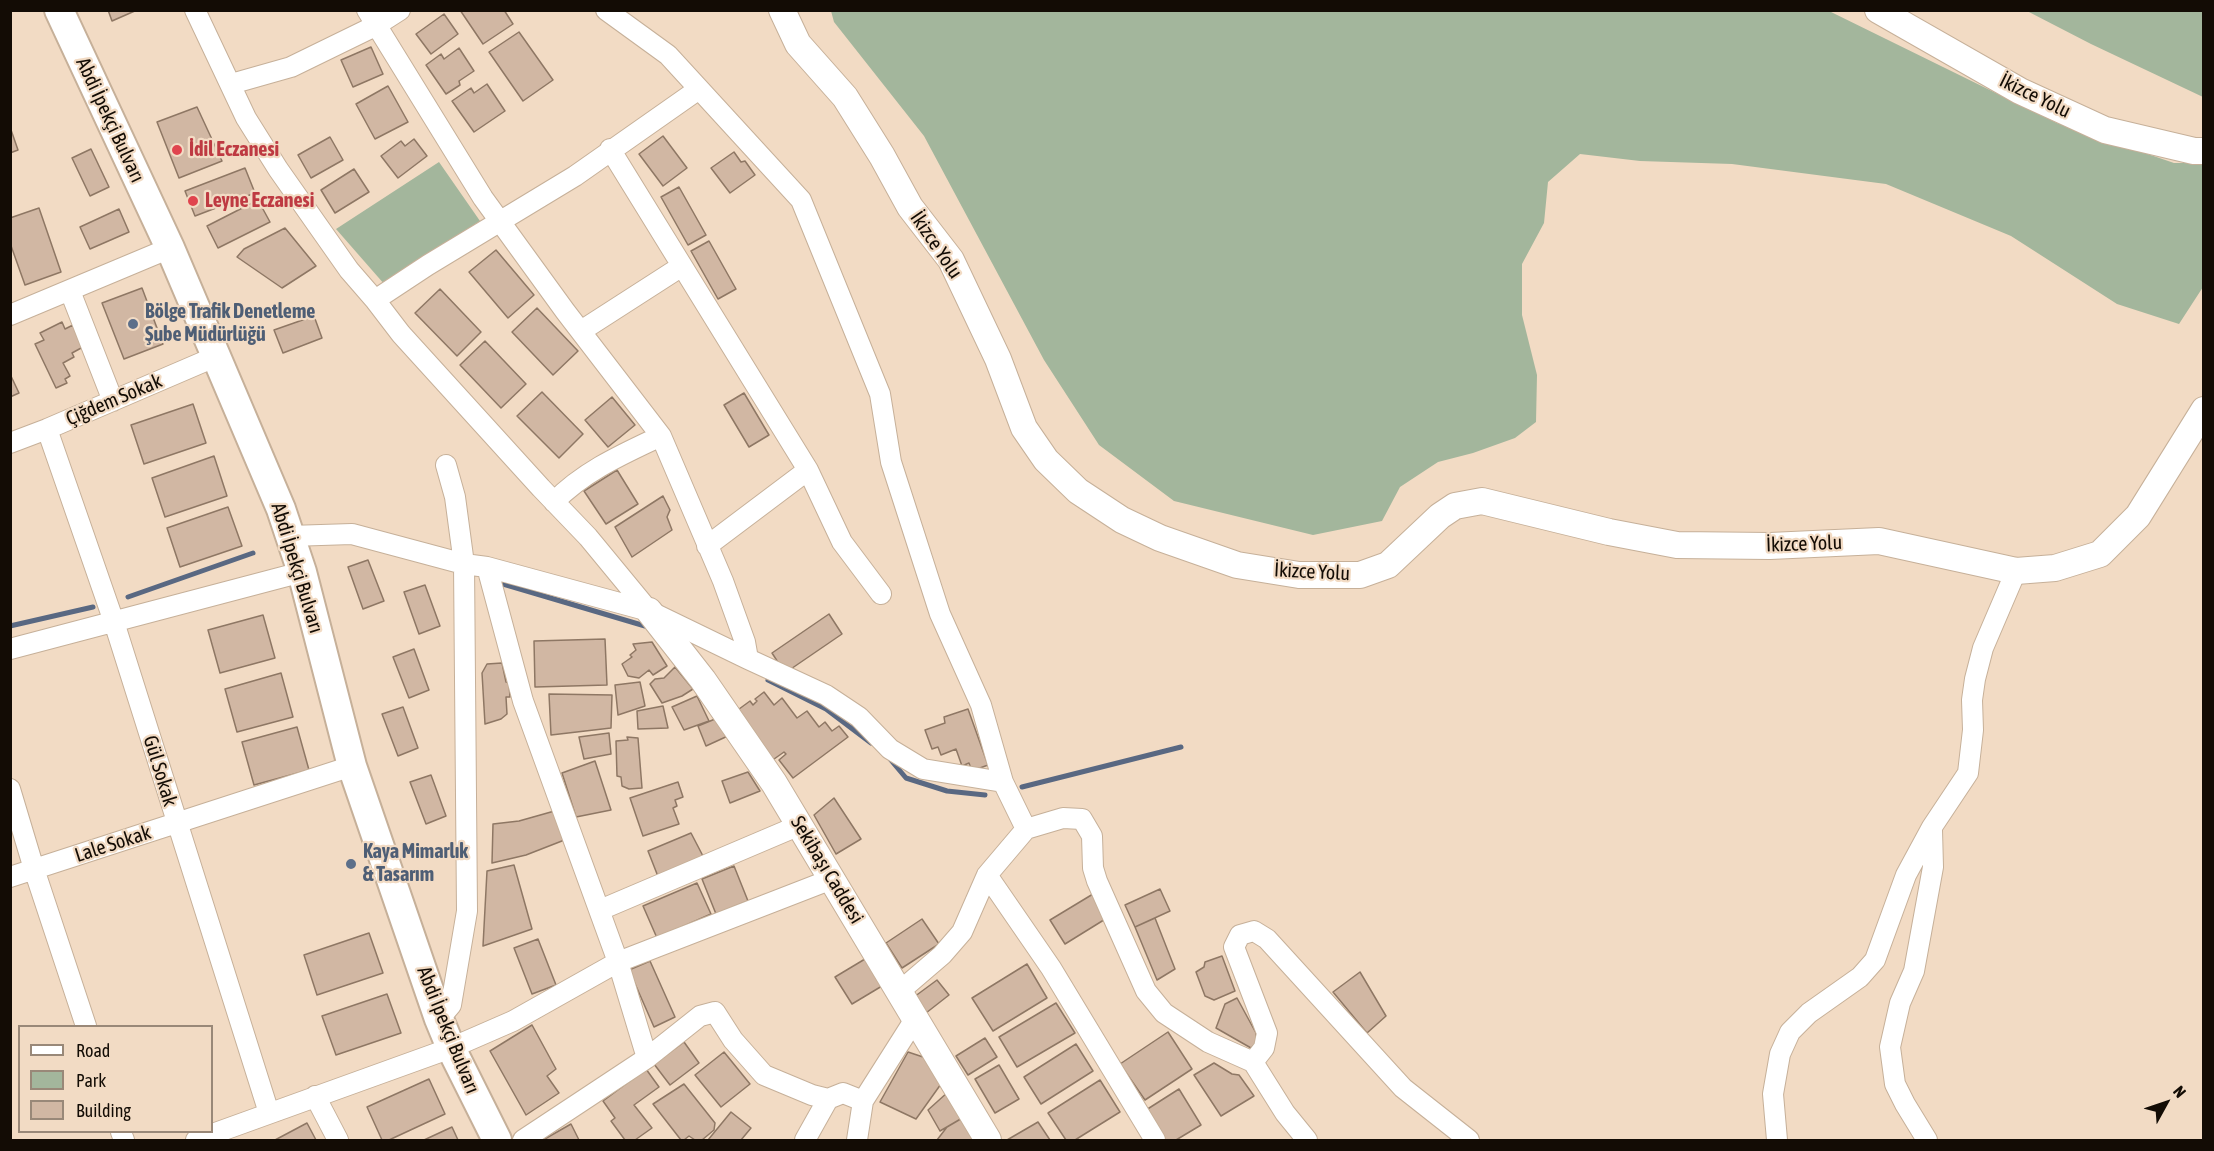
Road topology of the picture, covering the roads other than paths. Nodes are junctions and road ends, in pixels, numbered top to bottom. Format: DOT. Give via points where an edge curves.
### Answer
graph roads {
  1 [pos="59,10"];
  2 [pos="195,10"];
  3 [pos="400,10"];
  4 [pos="606,10"];
  5 [pos="782,10"];
  6 [pos="1878,10"];
  7 [pos="371,18"];
  8 [pos="231,84"];
  9 [pos="699,89"];
  10 [pos="610,149"];
  11 [pos="2204,151"];
  12 [pos="500,220"];
  13 [pos="170,248"];
  14 [pos="682,266"];
  15 [pos="70,291"];
  16 [pos="375,300"];
  17 [pos="11,314"];
  18 [pos="581,331"];
  19 [pos="217,356"];
  20 [pos="113,401"];
  21 [pos="2204,410"];
  22 [pos="47,429"];
  23 [pos="661,436"];
  24 [pos="10,443"];
  25 [pos="446,465"];
  26 [pos="808,470"];
  27 [pos="554,502"];
  28 [pos="290,536"];
  29 [pos="707,546"];
  30 [pos="464,564"];
  31 [pos="488,567"];
  32 [pos="2016,571"];
  33 [pos="302,572"];
  34 [pos="880,594"];
  35 [pos="649,611"];
  36 [pos="114,622"];
  37 [pos="10,649"];
  38 [pos="748,659"];
  39 [pos="352,766"];
  40 [pos="1003,782"];
  41 [pos="10,789"];
  42 [pos="177,823"];
  43 [pos="800,825"];
  44 [pos="1932,827"];
  45 [pos="1026,829"];
  46 [pos="34,869"];
  47 [pos="987,875"];
  48 [pos="10,877"];
  49 [pos="832,879"];
  50 [pos="600,910"];
  51 [pos="618,962"];
  52 [pos="900,991"];
  53 [pos="439,1019"];
  54 [pos="915,1019"];
  55 [pos="86,1025"];
  56 [pos="451,1048"];
  57 [pos="647,1058"];
  58 [pos="1252,1062"];
  59 [pos="315,1096"];
  60 [pos="828,1100"];
  61 [pos="863,1101"];
  62 [pos="269,1113"];
  63 [pos="196,1140"];
  64 [pos="338,1140"];
  65 [pos="497,1140"];
  66 [pos="523,1140"];
  67 [pos="805,1140"];
  68 [pos="857,1140"];
  69 [pos="988,1140"];
  70 [pos="1155,1140"];
  71 [pos="1307,1140"];
  72 [pos="1469,1140"];
  73 [pos="1778,1140"];
  74 [pos="1927,1140"];
  1 -- 13 [label="main road, Abdi İpekçi Bulvarı"];
  2 -- 8 [label="street"];
  3 -- 7 [label="street"];
  4 -- 9 [label="street" via="668,55"];
  5 -- 32 [label="street, İkizce Yolu" via="798,44 845,98 910,207 951,260 998,359 1024,428 1046,460 1078,491 1122,520 1160,538 1237,565 1299,575 1360,575 1388,565 1455,506 1482,501 1677,545 1880,541"];
  6 -- 11 [label="street, İkizce Yolu" via="2020,91 2105,130"];
  7 -- 8 [label="street" via="291,67"];
  7 -- 12 [label="street" via="461,165"];
  8 -- 16 [label="street" via="246,118 278,169 326,239"];
  9 -- 10 [label="street"];
  9 -- 40 [label="street" via="801,200 880,394 891,462 940,614 981,705"];
  10 -- 12 [label="street" via="575,176"];
  10 -- 14 [label="street"];
  12 -- 16 [label="street"];
  12 -- 18 [label="street"];
  13 -- 15 [label="street"];
  13 -- 19 [label="main road, Abdi İpekçi Bulvarı"];
  14 -- 18 [label="street"];
  14 -- 26 [label="street"];
  15 -- 17 [label="street"];
  15 -- 20 [label="street"];
  16 -- 27 [label="street" via="401,334"];
  18 -- 23 [label="street"];
  19 -- 20 [label="street, Çiğdem Sokak"];
  19 -- 28 [label="main road, Abdi İpekçi Bulvarı"];
  20 -- 22 [label="street, Çiğdem Sokak"];
  21 -- 32 [label="street, İkizce Yolu" via="2138,516 2100,554 2055,568"];
  22 -- 24 [label="street, Çiğdem Sokak"];
  22 -- 36 [label="street, Gül Sokak"];
  23 -- 27 [label="street" via="589,472"];
  23 -- 29 [label="street"];
  25 -- 30 [label="street" via="455,497"];
  26 -- 29 [label="street"];
  26 -- 34 [label="street" via="842,542"];
  27 -- 35 [label="street"];
  28 -- 30 [label="street" via="352,534"];
  28 -- 33 [label="main road, Abdi İpekçi Bulvarı"];
  29 -- 38 [label="street" via="723,581"];
  30 -- 31 [label="street"];
  30 -- 53 [label="street" via="467,911 450,1005"];
  31 -- 35 [label="street"];
  31 -- 50 [label="street" via="523,701"];
  32 -- 44 [label="street" via="1983,648 1975,679 1968,773"];
  33 -- 36 [label="street"];
  33 -- 39 [label="main road, Abdi İpekçi Bulvarı"];
  35 -- 38 [label="street"];
  35 -- 43 [label="street, Sekibaşı Caddesi" via="703,680"];
  36 -- 37 [label="street"];
  36 -- 42 [label="street, Gül Sokak"];
  38 -- 40 [label="street" via="826,694 859,717 890,749 923,769"];
  39 -- 42 [label="street, Lale Sokak"];
  39 -- 53 [label="main road, Abdi İpekçi Bulvarı"];
  40 -- 45 [label="street"];
  41 -- 46 [label="street"];
  42 -- 46 [label="street, Lale Sokak"];
  42 -- 62 [label="street, Gül Sokak"];
  43 -- 49 [label="street, Sekibaşı Caddesi"];
  43 -- 50 [label="street"];
  44 -- 73 [label="street" via="1906,875 1875,960 1860,977 1809,1013 1790,1032 1780,1054 1773,1094"];
  44 -- 74 [label="street" via="1933,867 1914,971 1900,1004 1890,1047 1895,1084"];
  45 -- 47 [label="street"];
  45 -- 58 [label="street" via="1063,818 1082,819 1092,836 1097,881 1146,991 1164,1013 1208,1042"];
  46 -- 48 [label="street, Lale Sokak"];
  46 -- 55 [label="street"];
  47 -- 52 [label="street" via="962,932"];
  47 -- 70 [label="street" via="1051,968"];
  49 -- 51 [label="street"];
  49 -- 52 [label="street, Sekibaşı Caddesi"];
  50 -- 51 [label="street"];
  51 -- 56 [label="street" via="513,1021"];
  51 -- 57 [label="street"];
  52 -- 54 [label="street, Sekibaşı Caddesi"];
  53 -- 56 [label="main road, Abdi İpekçi Bulvarı"];
  54 -- 61 [label="street"];
  54 -- 69 [label="street, Sekibaşı Caddesi"];
  56 -- 59 [label="street"];
  56 -- 65 [label="main road, Abdi İpekçi Bulvarı"];
  57 -- 60 [label="street" via="700,1016 715,1012 764,1075"];
  57 -- 66 [label="street"];
  58 -- 71 [label="street"];
  58 -- 72 [label="street" via="1264,1048 1267,1033 1234,947 1240,934 1254,931 1267,939 1403,1088"];
  59 -- 62 [label="street"];
  59 -- 64 [label="street"];
  60 -- 61 [label="street" via="843,1093"];
  60 -- 67 [label="street"];
  61 -- 68 [label="street"];
  62 -- 63 [label="street"];
}
